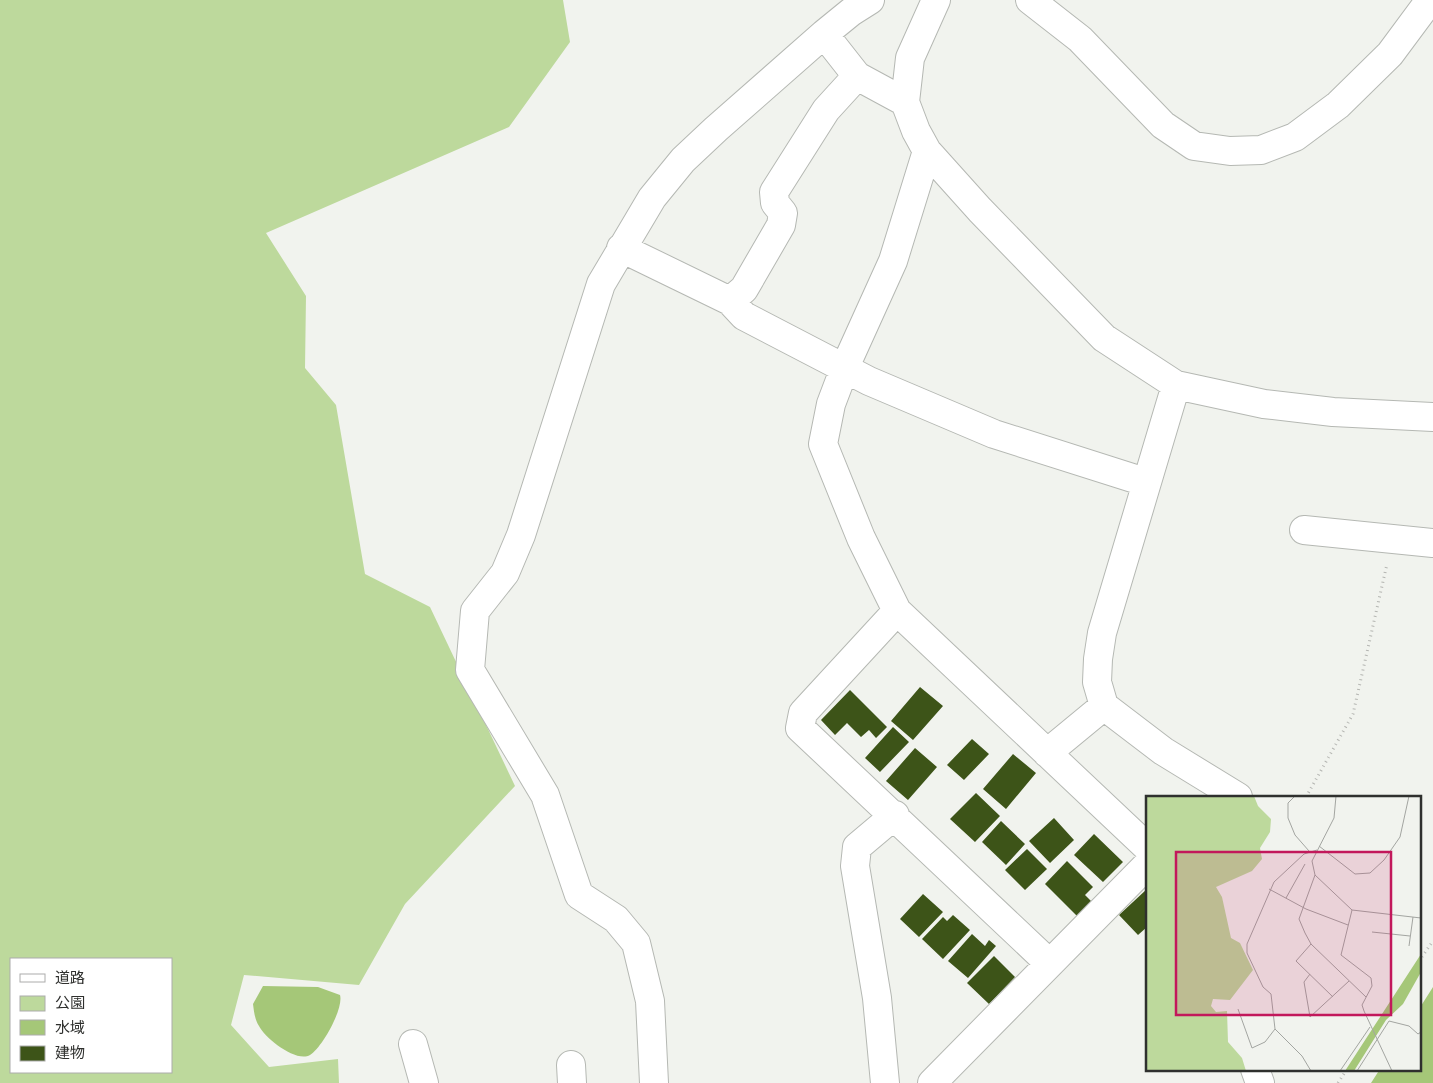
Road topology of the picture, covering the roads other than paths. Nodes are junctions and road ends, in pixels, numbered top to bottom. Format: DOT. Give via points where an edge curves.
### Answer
graph roads {
  1 [pos="870,0"];
  2 [pos="936,0"];
  3 [pos="1030,0"];
  4 [pos="1430,0"];
  5 [pos="824,34"];
  6 [pos="857,76"];
  7 [pos="905,102"];
  8 [pos="927,151"];
  9 [pos="622,248"];
  10 [pos="730,301"];
  11 [pos="845,367"];
  12 [pos="1176,385"];
  13 [pos="1433,417"];
  14 [pos="1146,482"];
  15 [pos="1304,530"];
  16 [pos="1433,543"];
  17 [pos="897,612"];
  18 [pos="1104,706"];
  19 [pos="1047,753"];
  20 [pos="1236,796"];
  21 [pos="895,815"];
  22 [pos="1146,846"];
  23 [pos="1146,866"];
  24 [pos="1049,963"];
  25 [pos="413,1044"];
  26 [pos="1255,1070"];
  27 [pos="424,1083"];
  28 [pos="654,1083"];
  29 [pos="885,1083"];
  30 [pos="932,1083"];
  31 [pos="1260,1083"];
  1 -- 5 [label="street"];
  2 -- 7 [label="street" via="910,58"];
  3 -- 4 [label="street" via="1080,39 1163,125 1194,146 1230,151 1260,150 1294,137 1338,105 1390,54"];
  5 -- 6 [label="street"];
  5 -- 9 [label="street" via="683,160 652,198"];
  6 -- 7 [label="street"];
  6 -- 10 [label="street" via="826,110 774,192 775,203 783,213 781,225 744,289"];
  7 -- 8 [label="street"];
  8 -- 11 [label="street" via="893,261"];
  8 -- 12 [label="street" via="1104,338"];
  9 -- 10 [label="street"];
  9 -- 28 [label="street" via="601,284 521,535 505,573 475,612 470,670 545,795 579,896 616,919 636,943 650,1001"];
  10 -- 11 [label="street" via="744,316"];
  11 -- 14 [label="street" via="869,381 994,434"];
  11 -- 17 [label="street" via="831,404 823,444 861,538"];
  12 -- 13 [label="street" via="1264,404 1333,412"];
  12 -- 14 [label="street"];
  14 -- 18 [label="street" via="1102,633 1097,682"];
  15 -- 16 [label="street"];
  17 -- 19 [label="street"];
  17 -- 21 [label="street" via="802,713 800,728"];
  18 -- 19 [label="street"];
  18 -- 20 [label="street" via="1162,751"];
  19 -- 22 [label="street"];
  21 -- 24 [label="street"];
  21 -- 29 [label="street" via="857,847 855,866 877,998"];
  23 -- 24 [label="street"];
  24 -- 30 [label="street"];
  25 -- 27 [label="street"];
  26 -- 31 [label="street"];
}
